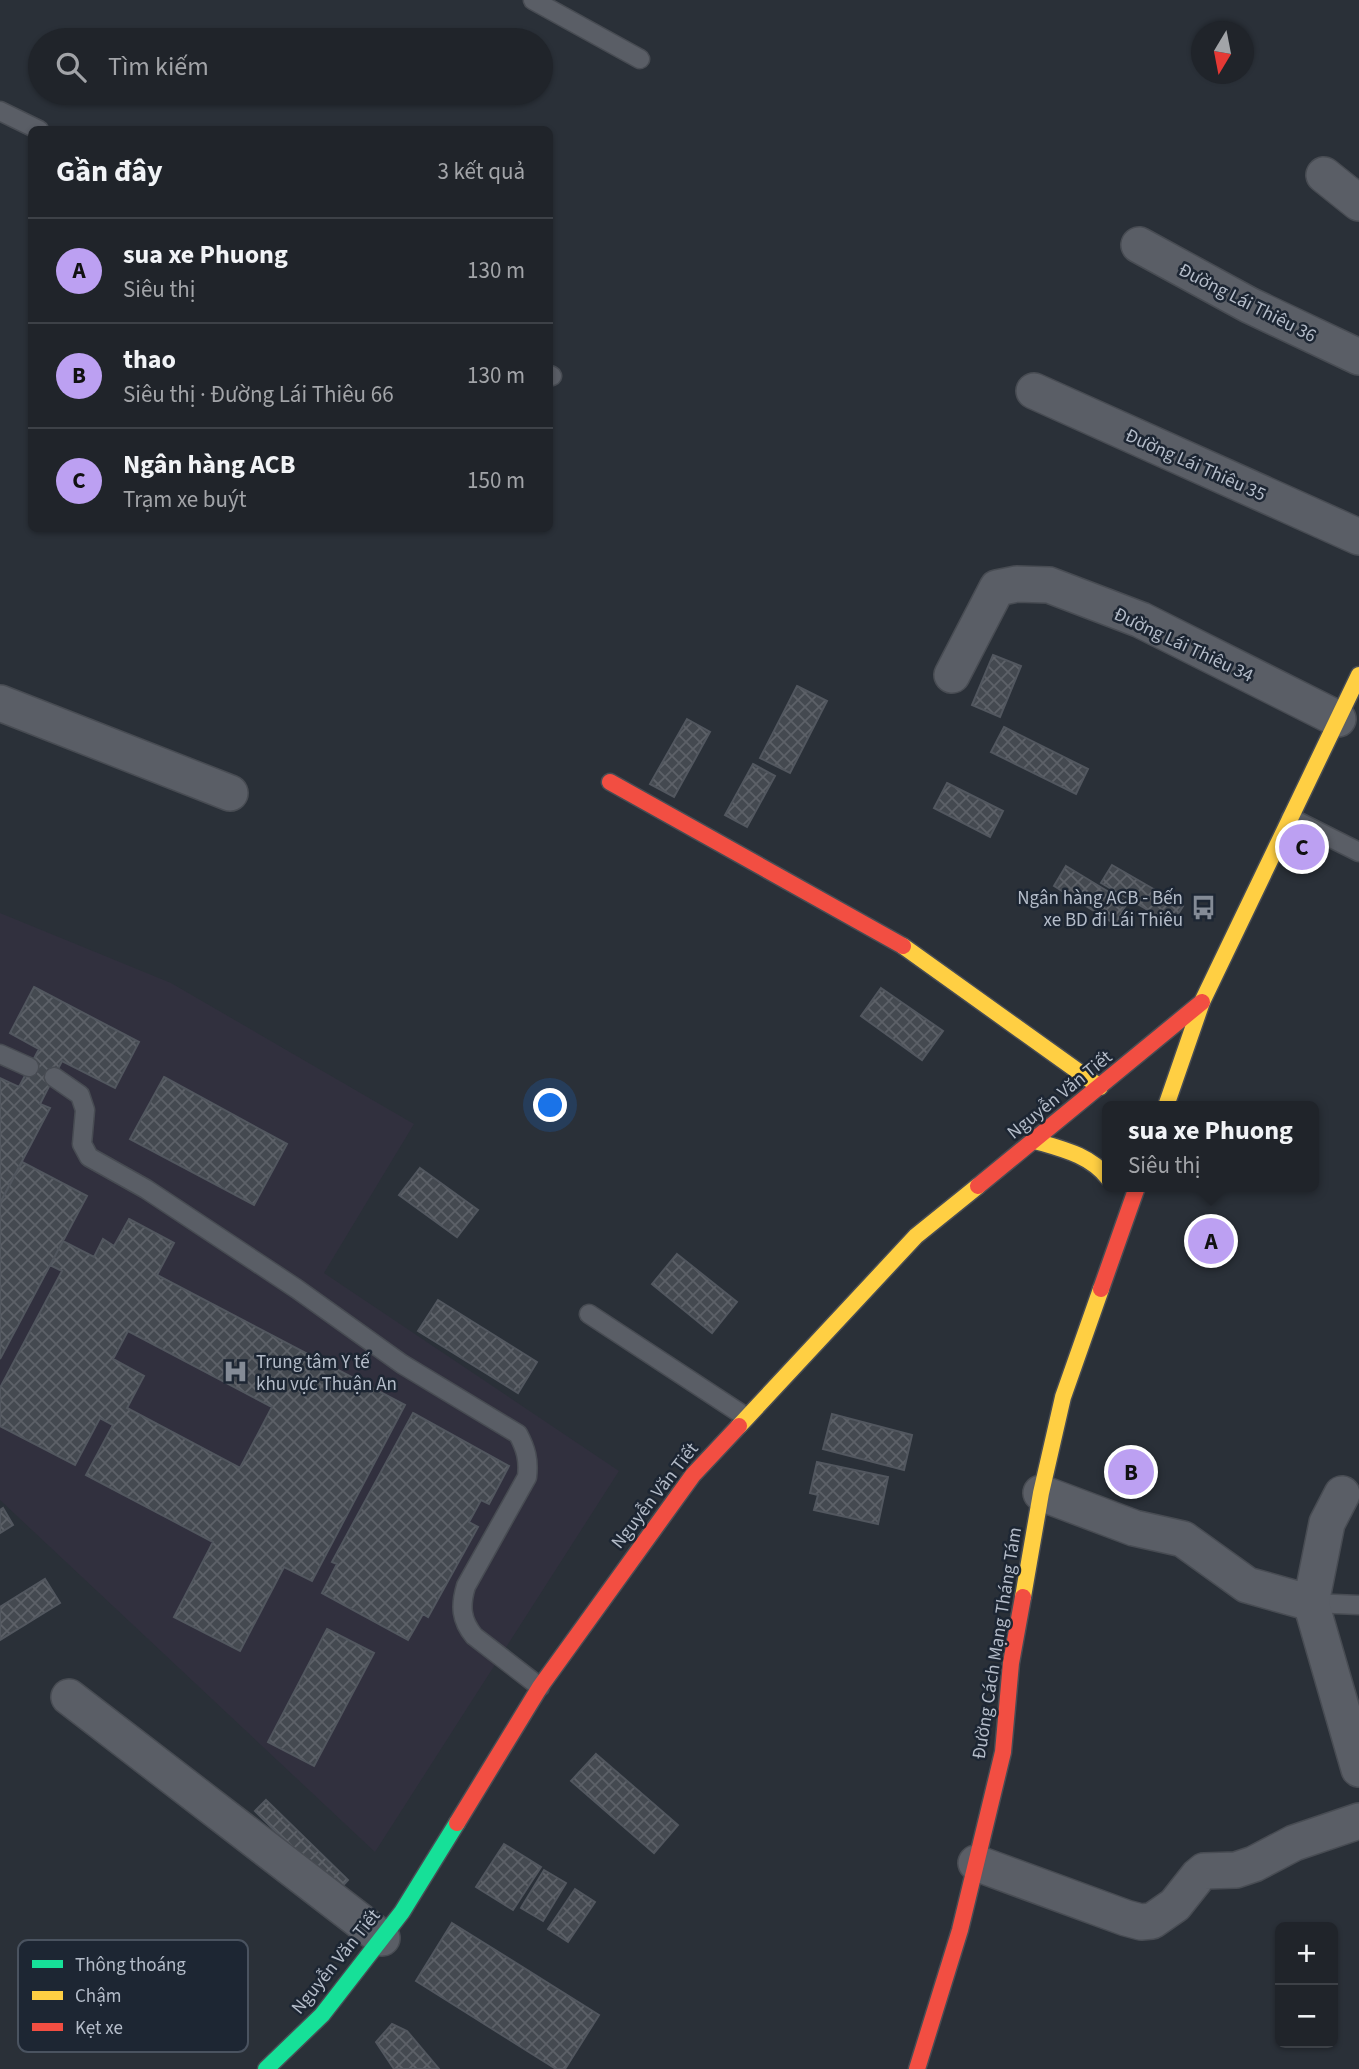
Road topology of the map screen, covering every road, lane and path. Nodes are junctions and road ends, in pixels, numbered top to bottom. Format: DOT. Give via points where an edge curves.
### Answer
graph roads {
  1 [pos="533,0"];
  2 [pos="640,59"];
  3 [pos="0,111"];
  4 [pos="31,126"];
  5 [pos="1324,175"];
  6 [pos="1359,203"];
  7 [pos="1139,245"];
  8 [pos="1359,357"];
  9 [pos="1034,391"];
  10 [pos="1359,537"];
  11 [pos="952,675"];
  12 [pos="1359,676"];
  13 [pos="0,703"];
  14 [pos="1338,719"];
  15 [pos="610,782"];
  16 [pos="230,793"];
  17 [pos="1291,818"];
  18 [pos="1359,852"];
  19 [pos="1202,1002"];
  20 [pos="0,1054"];
  21 [pos="29,1067"];
  22 [pos="54,1077"];
  23 [pos="1100,1087"];
  24 [pos="1168,1101"];
  25 [pos="1035,1141"];
  26 [pos="1102,1169"];
  27 [pos="1116,1192"];
  28 [pos="1135,1192"];
  29 [pos="1128,1214"];
  30 [pos="589,1314"];
  31 [pos="746,1417"];
  32 [pos="1041,1493"];
  33 [pos="1342,1494"];
  34 [pos="1311,1603"];
  35 [pos="1359,1605"];
  36 [pos="540,1687"];
  37 [pos="69,1697"];
  38 [pos="1359,1769"];
  39 [pos="1359,1821"];
  40 [pos="976,1863"];
  41 [pos="382,1938"];
  42 [pos="267,2069"];
  43 [pos="917,2069"];
  1 -- 2 [label="lane"];
  3 -- 4 [label="lane"];
  5 -- 6 [label="street"];
  7 -- 8 [label="street, Đường Lái Thiêu 36"];
  9 -- 10 [label="street, Đường Lái Thiêu 35"];
  11 -- 14 [label="street, Đường Lái Thiêu 34" via="997,588 1049,585 1141,620"];
  12 -- 14 [label="street"];
  13 -- 16 [label="street"];
  14 -- 17 [label="street"];
  15 -- 23 [label="street" via="893,939"];
  17 -- 18 [label="lane"];
  17 -- 19 [label="street"];
  19 -- 23 [label="street, Nguyễn Văn Tiết"];
  19 -- 24 [label="street"];
  20 -- 21 [label="lane"];
  22 -- 36 [label="lane" via="80,1095 85,1110 82,1144 89,1157 146,1189 402,1364 518,1434 526,1448 527,1477 466,1586 462,1613 474,1636"];
  23 -- 25 [label="street, Nguyễn Văn Tiết"];
  25 -- 26 [label="street" via="1078,1155"];
  25 -- 31 [label="street, Nguyễn Văn Tiết" via="916,1236"];
  27 -- 29 [label="street"];
  28 -- 29 [label="street, Đường Cách Mạng Tháng Tám"];
  29 -- 32 [label="street, Đường Cách Mạng Tháng Tám" via="1063,1397"];
  30 -- 31 [label="lane"];
  31 -- 36 [label="street, Nguyễn Văn Tiết" via="693,1475"];
  32 -- 34 [label="street" via="1134,1528 1183,1539 1247,1585"];
  32 -- 40 [label="street, Đường Cách Mạng Tháng Tám" via="1011,1663 1003,1752"];
  33 -- 34 [label="street" via="1327,1523"];
  34 -- 35 [label="lane"];
  34 -- 38 [label="street"];
  36 -- 41 [label="street, Nguyễn Văn Tiết"];
  37 -- 41 [label="street"];
  39 -- 40 [label="street" via="1294,1843 1236,1870 1204,1871 1175,1905 1152,1921 1126,1918"];
  40 -- 43 [label="street, Đường Cách Mạng Tháng Tám"];
  41 -- 42 [label="street, Nguyễn Văn Tiết" via="322,2015"];
}
